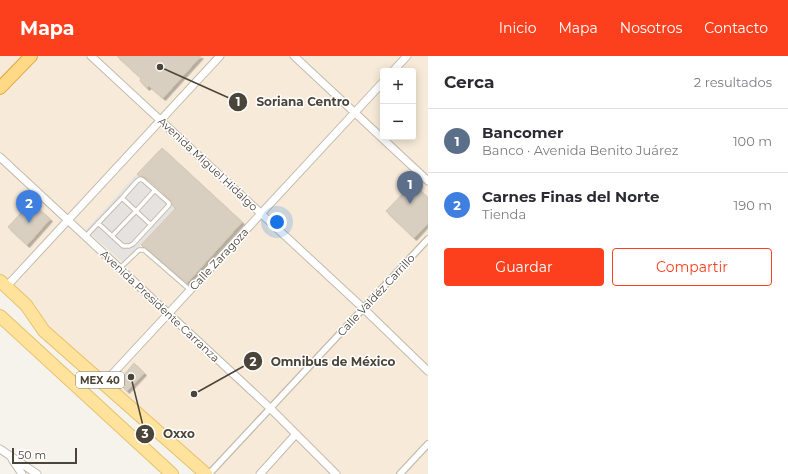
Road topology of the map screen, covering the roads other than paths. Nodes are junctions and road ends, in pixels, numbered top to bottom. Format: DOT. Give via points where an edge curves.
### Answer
graph roads {
  1 [pos="31,56"];
  2 [pos="92,56"];
  3 [pos="220,56"];
  4 [pos="294,56"];
  5 [pos="407,56"];
  6 [pos="396,68"];
  7 [pos="380,85"];
  8 [pos="0,88"];
  9 [pos="354,112"];
  10 [pos="160,120"];
  11 [pos="0,156"];
  12 [pos="428,181"];
  13 [pos="155,190"];
  14 [pos="122,198"];
  15 [pos="136,211"];
  16 [pos="261,213"];
  17 [pos="68,220"];
  18 [pos="98,223"];
  19 [pos="151,224"];
  20 [pos="86,236"];
  21 [pos="112,236"];
  22 [pos="428,239"];
  23 [pos="120,268"];
  24 [pos="2,286"];
  25 [pos="190,290"];
  26 [pos="363,308"];
  27 [pos="168,314"];
  28 [pos="0,316"];
  29 [pos="428,371"];
  30 [pos="104,383"];
  31 [pos="270,408"];
  32 [pos="296,434"];
  33 [pos="428,444"];
  34 [pos="0,449"];
  35 [pos="11,457"];
  36 [pos="165,472"];
  37 [pos="22,474"];
  38 [pos="37,474"];
  39 [pos="207,474"];
  40 [pos="260,474"];
  41 [pos="336,474"];
  42 [pos="400,474"];
  1 -- 8 [label="highway"];
  2 -- 10 [label="street, Avenida Miguel Hidalgo"];
  3 -- 10 [label="street"];
  4 -- 9 [label="street"];
  5 -- 6 [label="street"];
  7 -- 9 [label="street, Calle Zaragoza"];
  9 -- 12 [label="street"];
  9 -- 16 [label="street, Calle Zaragoza"];
  10 -- 16 [label="street, Avenida Miguel Hidalgo"];
  10 -- 17 [label="street"];
  11 -- 17 [label="street, Avenida Presidente Carranza"];
  13 -- 14 [label="lane" via="140,179"];
  13 -- 15 [label="lane"];
  13 -- 19 [label="lane" via="170,205"];
  14 -- 15 [label="lane"];
  14 -- 18 [label="lane"];
  15 -- 19 [label="lane"];
  15 -- 21 [label="lane"];
  16 -- 25 [label="street, Calle Zaragoza"];
  16 -- 26 [label="street, Avenida Miguel Hidalgo"];
  17 -- 20 [label="street, Avenida Presidente Carranza"];
  17 -- 24 [label="street"];
  18 -- 20 [label="lane"];
  18 -- 21 [label="lane"];
  19 -- 21 [label="lane" via="133,244 128,246 123,246"];
  20 -- 23 [label="street, Avenida Presidente Carranza"];
  22 -- 26 [label="street, Calle Valdéz Carrillo"];
  23 -- 25 [label="lane" via="139,250 144,250"];
  23 -- 27 [label="street, Avenida Presidente Carranza"];
  24 -- 30 [label="main road, MEX 40" via="44,331"];
  25 -- 27 [label="street, Calle Zaragoza"];
  26 -- 29 [label="street, Avenida Miguel Hidalgo"];
  26 -- 31 [label="street, Calle Valdéz Carrillo"];
  27 -- 30 [label="street, Calle Zaragoza"];
  27 -- 31 [label="street, Avenida Presidente Carranza"];
  28 -- 36 [label="main road, MEX 40"];
  30 -- 39 [label="main road, MEX 40"];
  31 -- 32 [label="street, Avenida Presidente Carranza"];
  31 -- 39 [label="street, Calle Valdéz Carrillo"];
  32 -- 40 [label="street"];
  32 -- 41 [label="street, Avenida Presidente Carranza"];
  33 -- 42 [label="street"];
  34 -- 35 [label="street"];
  35 -- 37 [label="street"];
  35 -- 38 [label="street"];
}
